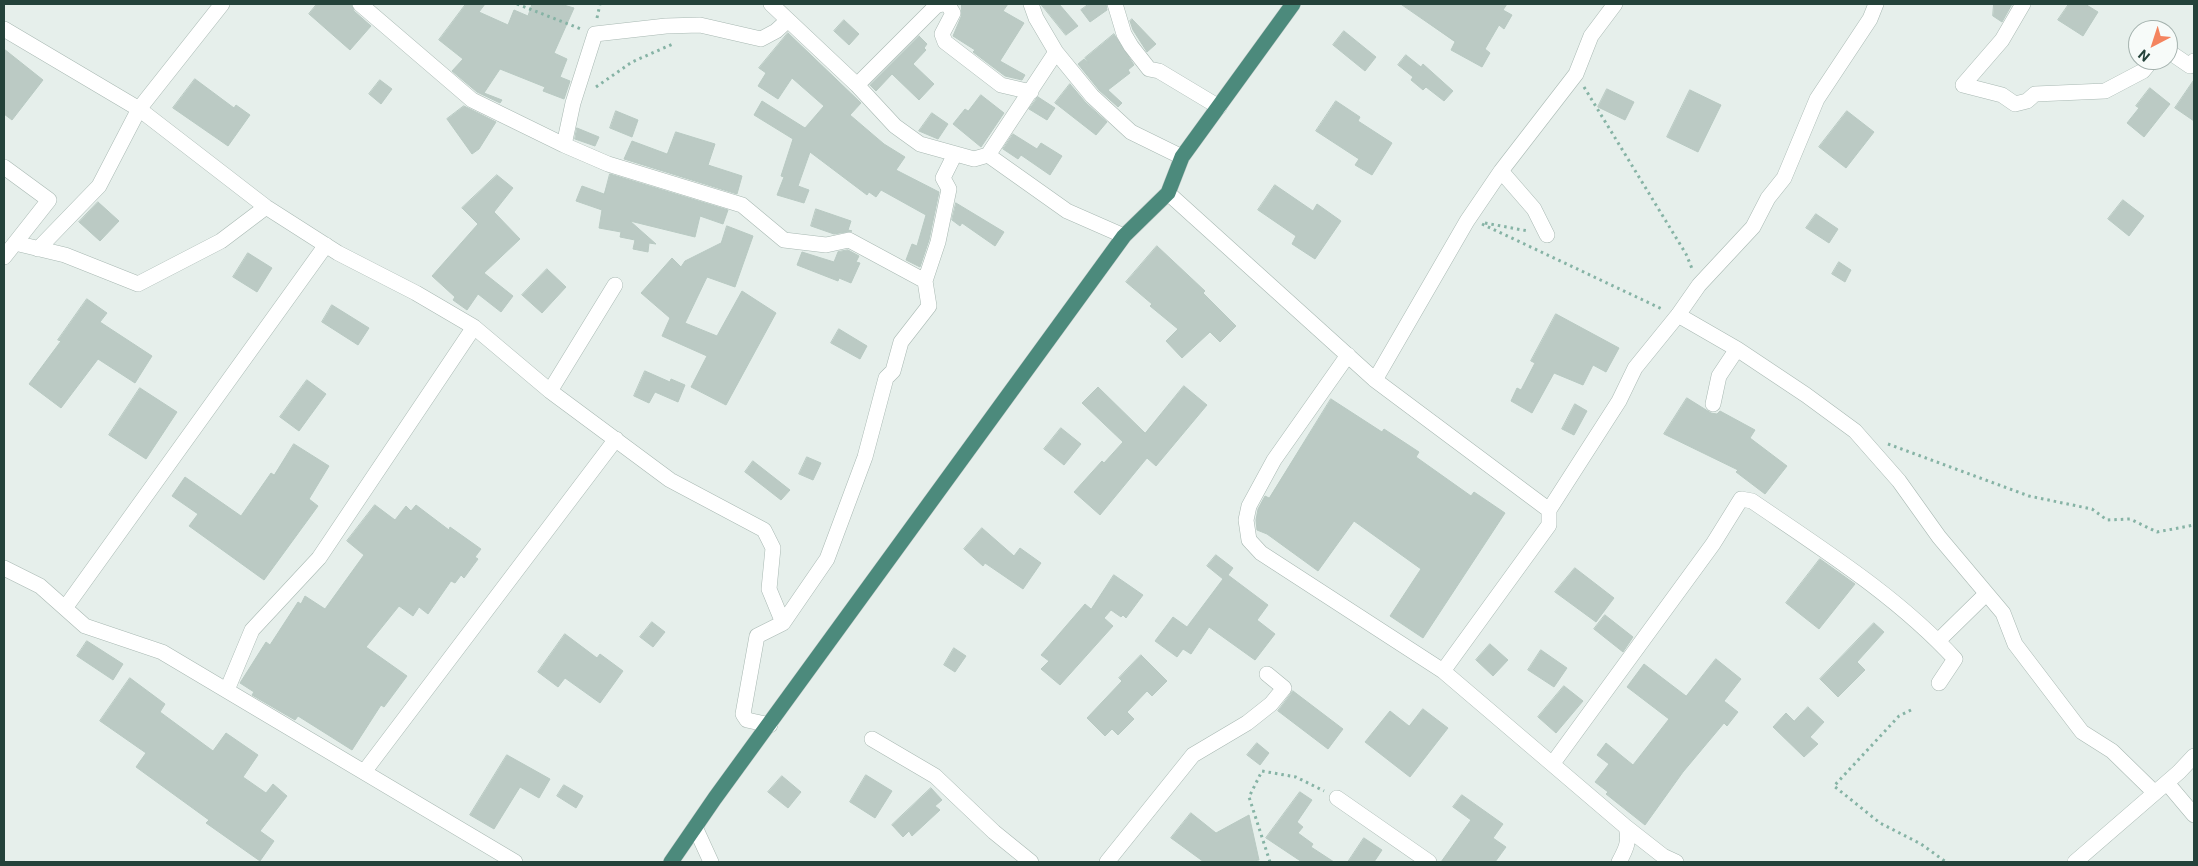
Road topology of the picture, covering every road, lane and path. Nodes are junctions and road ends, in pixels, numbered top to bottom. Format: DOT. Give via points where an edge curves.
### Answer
graph roads {
  1 [pos="222,4"];
  2 [pos="360,4"];
  3 [pos="516,4"];
  4 [pos="771,4"];
  5 [pos="942,4"];
  6 [pos="1031,4"];
  7 [pos="1114,4"];
  8 [pos="1294,4"];
  9 [pos="1615,4"];
  10 [pos="1876,4"];
  11 [pos="2023,4"];
  12 [pos="788,20"];
  13 [pos="4,29"];
  14 [pos="595,34"];
  15 [pos="676,43"];
  16 [pos="1056,52"];
  17 [pos="2178,58"];
  18 [pos="2194,61"];
  19 [pos="2144,70"];
  20 [pos="1576,74"];
  21 [pos="857,86"];
  22 [pos="1031,92"];
  23 [pos="573,103"];
  24 [pos="1219,107"];
  25 [pos="139,109"];
  26 [pos="564,145"];
  27 [pos="955,154"];
  28 [pos="988,155"];
  29 [pos="1182,157"];
  30 [pos="4,167"];
  31 [pos="1501,170"];
  32 [pos="1168,192"];
  33 [pos="266,207"];
  34 [pos="1547,235"];
  35 [pos="1124,236"];
  36 [pos="15,243"];
  37 [pos="326,245"];
  38 [pos="38,249"];
  39 [pos="4,257"];
  40 [pos="925,281"];
  41 [pos="615,285"];
  42 [pos="1698,285"];
  43 [pos="1678,315"];
  44 [pos="474,327"];
  45 [pos="1737,349"];
  46 [pos="1348,355"];
  47 [pos="1375,380"];
  48 [pos="550,391"];
  49 [pos="1713,404"];
  50 [pos="616,439"];
  51 [pos="1883,442"];
  52 [pos="1549,510"];
  53 [pos="2194,525"];
  54 [pos="4,568"];
  55 [pos="1986,594"];
  56 [pos="65,608"];
  57 [pos="783,623"];
  58 [pos="1938,641"];
  59 [pos="1443,671"];
  60 [pos="1267,674"];
  61 [pos="1939,683"];
  62 [pos="227,690"];
  63 [pos="1911,710"];
  64 [pos="770,725"];
  65 [pos="872,739"];
  66 [pos="2194,756"];
  67 [pos="1553,763"];
  68 [pos="364,772"];
  69 [pos="2161,788"];
  70 [pos="1337,798"];
  71 [pos="2194,815"];
  72 [pos="695,827"];
  73 [pos="1626,827"];
  74 [pos="515,862"];
  75 [pos="671,862"];
  76 [pos="711,862"];
  77 [pos="1031,862"];
  78 [pos="1106,862"];
  79 [pos="1270,862"];
  80 [pos="1429,862"];
  81 [pos="1619,862"];
  82 [pos="1676,862"];
  83 [pos="1946,862"];
  84 [pos="2075,862"];
  1 -- 25 [label="street"];
  2 -- 26 [label="street" via="472,100"];
  3 -- 14 [label="path"];
  4 -- 12 [label="street"];
  5 -- 21 [label="street" via="936,6"];
  5 -- 22 [label="street" via="948,6 953,14 942,34 945,42 1001,85"];
  6 -- 16 [label="street"];
  7 -- 24 [label="street" via="1124,34 1149,68"];
  8 -- 24 [label="highway"];
  9 -- 20 [label="street" via="1591,36"];
  10 -- 42 [label="street" via="1870,19 1817,99 1784,178 1768,198 1753,227"];
  11 -- 19 [label="street" via="2002,40 1963,85 2002,95 2015,104 2028,101 2035,94 2105,91"];
  12 -- 14 [label="street" via="760,39 700,25"];
  12 -- 21 [label="street"];
  13 -- 25 [label="street"];
  14 -- 23 [label="street"];
  15 -- 23 [label="path" via="632,62"];
  16 -- 22 [label="street"];
  16 -- 29 [label="street" via="1092,96 1131,132"];
  17 -- 18 [label="street" via="2190,66"];
  20 -- 31 [label="street"];
  20 -- 42 [label="path" via="1686,254"];
  21 -- 27 [label="street" via="895,126 920,144"];
  22 -- 28 [label="street"];
  23 -- 26 [label="street"];
  24 -- 29 [label="highway"];
  25 -- 33 [label="street"];
  25 -- 38 [label="street" via="99,186"];
  26 -- 40 [label="street" via="608,164 742,205 784,240 826,245 849,240"];
  27 -- 28 [label="street" via="974,159"];
  27 -- 40 [label="street" via="943,178 949,188 938,242"];
  28 -- 35 [label="street" via="1067,211"];
  29 -- 32 [label="highway"];
  30 -- 36 [label="street" via="49,200"];
  31 -- 34 [label="street" via="1534,209"];
  31 -- 47 [label="street"];
  32 -- 35 [label="highway"];
  32 -- 46 [label="street"];
  33 -- 37 [label="street"];
  33 -- 38 [label="street" via="221,241 138,284 65,255"];
  34 -- 43 [label="path" via="1475,221"];
  35 -- 64 [label="highway"];
  36 -- 38 [label="street"];
  36 -- 39 [label="street"];
  37 -- 44 [label="street"];
  37 -- 56 [label="street"];
  40 -- 57 [label="street" via="929,306 898,349 892,371 886,378 865,457 827,559"];
  41 -- 48 [label="street"];
  42 -- 43 [label="street"];
  43 -- 45 [label="street"];
  43 -- 52 [label="street" via="1634,368 1619,401"];
  44 -- 48 [label="street"];
  44 -- 62 [label="street" via="319,558 252,630"];
  45 -- 49 [label="street" via="1719,376"];
  45 -- 55 [label="street" via="1855,431 1899,481"];
  46 -- 47 [label="street"];
  46 -- 59 [label="street" via="1274,460 1249,506 1246,520 1249,540 1261,553"];
  47 -- 52 [label="street"];
  48 -- 50 [label="street"];
  50 -- 57 [label="street" via="670,480 764,530 773,548 769,589"];
  50 -- 68 [label="street"];
  51 -- 53 [label="path" via="2029,496 2092,509 2107,520 2130,519 2157,532"];
  52 -- 59 [label="street" via="1549,525"];
  54 -- 56 [label="street" via="40,586"];
  55 -- 58 [label="street"];
  55 -- 69 [label="street" via="2003,613 2015,644 2082,732"];
  56 -- 62 [label="street" via="85,626 162,652"];
  57 -- 64 [label="street" via="757,636 744,706 743,714 747,720"];
  58 -- 61 [label="street" via="1955,660"];
  58 -- 67 [label="street" via="1877,588 1752,501 1741,499 1713,544"];
  59 -- 67 [label="street"];
  60 -- 78 [label="street" via="1284,688 1271,704 1247,723 1194,755"];
  62 -- 68 [label="street"];
  63 -- 83 [label="path" via="1892,723 1834,786 1880,823"];
  64 -- 72 [label="highway"];
  65 -- 77 [label="street" via="935,776"];
  66 -- 69 [label="street"];
  67 -- 73 [label="street"];
  68 -- 74 [label="street"];
  69 -- 71 [label="street"];
  69 -- 84 [label="street"];
  70 -- 79 [label="path" via="1296,777 1262,771 1249,797"];
  70 -- 80 [label="street"];
  72 -- 75 [label="highway"];
  72 -- 76 [label="street"];
  73 -- 81 [label="street" via="1629,838"];
  73 -- 82 [label="street" via="1663,856"];
}
